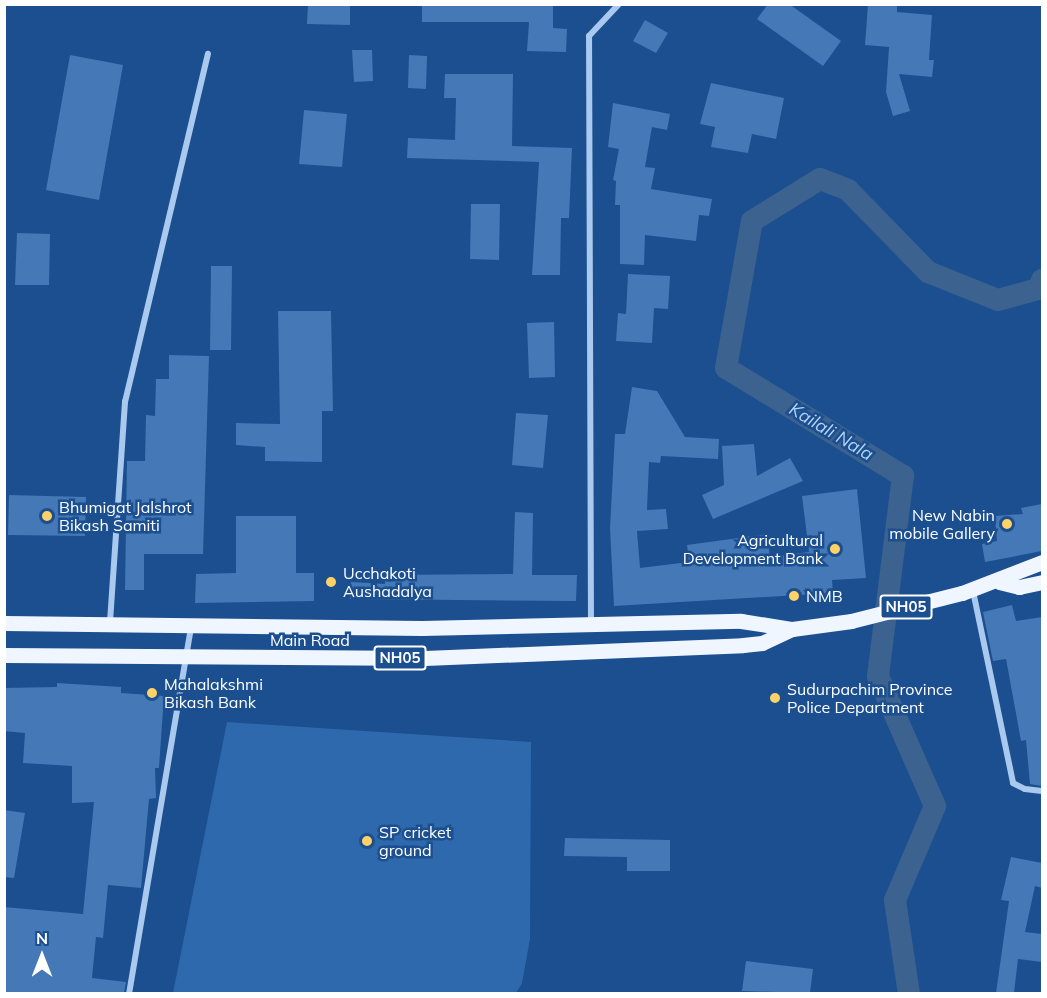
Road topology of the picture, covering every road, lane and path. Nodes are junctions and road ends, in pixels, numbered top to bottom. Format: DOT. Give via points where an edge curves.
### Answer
graph roads {
  1 [pos="619,4"];
  2 [pos="208,54"];
  3 [pos="1042,562"];
  4 [pos="999,582"];
  5 [pos="1042,582"];
  6 [pos="967,592"];
  7 [pos="4,623"];
  8 [pos="591,624"];
  9 [pos="110,626"];
  10 [pos="190,628"];
  11 [pos="792,629"];
  12 [pos="4,655"];
  13 [pos="185,659"];
  14 [pos="1042,791"];
  15 [pos="129,993"];
  1 -- 8 [label="street" via="589,36"];
  2 -- 9 [label="street" via="125,402"];
  3 -- 4 [label="main road, NH05"];
  4 -- 5 [label="main road, NH05" via="1019,587"];
  4 -- 6 [label="main road, NH05"];
  6 -- 11 [label="main road, Main Road / NH05" via="851,621"];
  6 -- 14 [label="street" via="1013,783"];
  7 -- 9 [label="main road, Main Road / NH05"];
  8 -- 10 [label="main road, Main Road / NH05"];
  8 -- 11 [label="main road, Main Road / NH05" via="741,621"];
  9 -- 10 [label="main road, Main Road / NH05"];
  10 -- 13 [label="street"];
  11 -- 13 [label="main road, Main Road / NH05" via="762,643 650,650 425,658"];
  12 -- 13 [label="main road, Main Road / NH05"];
  13 -- 15 [label="street"];
}
